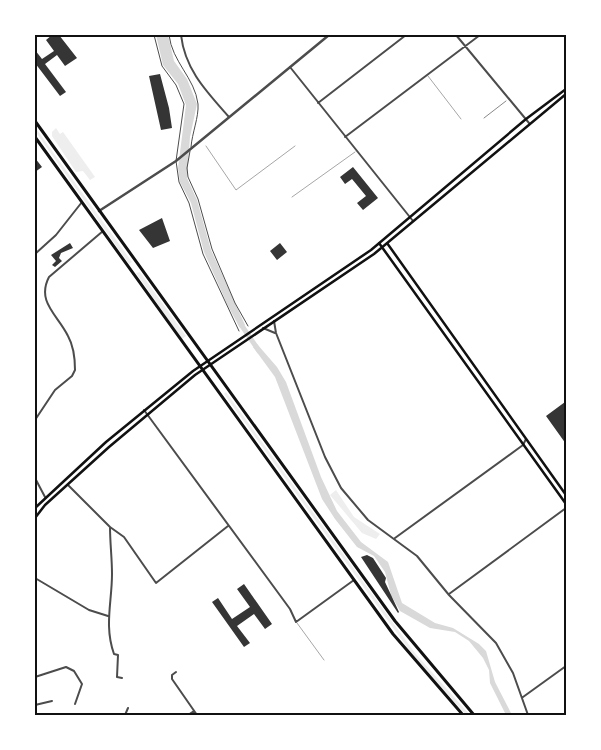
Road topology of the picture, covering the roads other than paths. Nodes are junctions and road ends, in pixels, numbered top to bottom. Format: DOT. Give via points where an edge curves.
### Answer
graph roads {
  1 [pos="154,35"];
  2 [pos="169,35"];
  3 [pos="181,35"];
  4 [pos="329,35"];
  5 [pos="406,35"];
  6 [pos="456,35"];
  7 [pos="480,35"];
  8 [pos="466,47"];
  9 [pos="290,67"];
  10 [pos="428,76"];
  11 [pos="566,89"];
  12 [pos="566,94"];
  13 [pos="318,103"];
  14 [pos="229,117"];
  15 [pos="461,119"];
  16 [pos="526,119"];
  17 [pos="35,120"];
  18 [pos="529,123"];
  19 [pos="35,137"];
  20 [pos="345,137"];
  21 [pos="206,146"];
  22 [pos="295,146"];
  23 [pos="191,149"];
  24 [pos="356,151"];
  25 [pos="176,161"];
  26 [pos="292,197"];
  27 [pos="82,202"];
  28 [pos="99,210"];
  29 [pos="410,218"];
  30 [pos="412,221"];
  31 [pos="103,231"];
  32 [pos="384,239"];
  33 [pos="379,243"];
  34 [pos="387,243"];
  35 [pos="382,247"];
  36 [pos="35,254"];
  37 [pos="138,265"];
  38 [pos="130,269"];
  39 [pos="274,321"];
  40 [pos="248,326"];
  41 [pos="263,328"];
  42 [pos="239,331"];
  43 [pos="276,333"];
  44 [pos="208,363"];
  45 [pos="200,366"];
  46 [pos="202,370"];
  47 [pos="144,410"];
  48 [pos="148,415"];
  49 [pos="35,420"];
  50 [pos="526,439"];
  51 [pos="523,445"];
  52 [pos="35,478"];
  53 [pos="68,485"];
  54 [pos="566,494"];
  55 [pos="45,497"];
  56 [pos="566,504"];
  57 [pos="35,508"];
  58 [pos="566,508"];
  59 [pos="35,518"];
  60 [pos="228,526"];
  61 [pos="110,527"];
  62 [pos="395,538"];
  63 [pos="35,578"];
  64 [pos="354,580"];
  65 [pos="449,595"];
  66 [pos="108,616"];
  67 [pos="296,622"];
  68 [pos="324,660"];
  69 [pos="566,666"];
  70 [pos="176,672"];
  71 [pos="35,677"];
  72 [pos="122,678"];
  73 [pos="522,697"];
  74 [pos="52,701"];
  75 [pos="75,704"];
  76 [pos="35,706"];
  77 [pos="128,708"];
  78 [pos="194,711"];
  79 [pos="125,715"];
  80 [pos="188,715"];
  81 [pos="197,715"];
  82 [pos="463,715"];
  83 [pos="474,715"];
  84 [pos="528,715"];
  1 -- 25 [label="street" via="162,66 176,85 184,104"];
  2 -- 23 [label="street" via="176,60 188,78 198,104"];
  3 -- 14 [label="street" via="185,56 201,86"];
  4 -- 9 [label="street"];
  5 -- 13 [label="street"];
  6 -- 8 [label="street"];
  7 -- 8 [label="street"];
  8 -- 10 [label="street"];
  8 -- 16 [label="street"];
  9 -- 13 [label="street"];
  9 -- 14 [label="street"];
  10 -- 15 [label="lane"];
  10 -- 20 [label="street"];
  11 -- 16 [label="main road"];
  12 -- 18 [label="main road"];
  13 -- 20 [label="street"];
  14 -- 23 [label="street"];
  16 -- 18 [label="street"];
  16 -- 29 [label="main road"];
  17 -- 28 [label="highway"];
  18 -- 30 [label="main road"];
  19 -- 27 [label="highway"];
  20 -- 24 [label="street"];
  21 -- 22 [label="lane" via="236,190"];
  23 -- 25 [label="street"];
  23 -- 40 [label="street" via="188,177 198,199 212,249"];
  24 -- 26 [label="lane"];
  24 -- 29 [label="street"];
  25 -- 28 [label="street"];
  25 -- 42 [label="street" via="179,182 190,203 203,254"];
  27 -- 31 [label="highway"];
  27 -- 36 [label="street"];
  28 -- 37 [label="highway"];
  29 -- 30 [label="street"];
  29 -- 32 [label="main road"];
  30 -- 34 [label="main road"];
  31 -- 38 [label="highway"];
  31 -- 49 [label="street" via="47,282 46,302 69,338 75,370 55,390"];
  32 -- 33 [label="main road"];
  32 -- 34 [label="main road"];
  33 -- 35 [label="main road"];
  33 -- 44 [label="main road"];
  34 -- 35 [label="main road"];
  34 -- 50 [label="main road"];
  35 -- 39 [label="main road"];
  35 -- 51 [label="main road"];
  37 -- 38 [label="highway"];
  37 -- 44 [label="highway"];
  38 -- 45 [label="highway"];
  39 -- 41 [label="main road"];
  39 -- 43 [label="street"];
  41 -- 43 [label="street"];
  41 -- 44 [label="main road"];
  43 -- 62 [label="street" via="339,485 368,520"];
  44 -- 45 [label="main road"];
  44 -- 46 [label="main road"];
  44 -- 83 [label="highway" via="408,639"];
  45 -- 46 [label="highway"];
  45 -- 47 [label="main road"];
  46 -- 48 [label="main road"];
  46 -- 64 [label="highway"];
  47 -- 48 [label="street"];
  47 -- 55 [label="main road"];
  48 -- 53 [label="main road"];
  48 -- 60 [label="street"];
  50 -- 51 [label="street"];
  50 -- 54 [label="main road"];
  51 -- 56 [label="main road"];
  51 -- 62 [label="street"];
  52 -- 55 [label="street"];
  53 -- 59 [label="main road"];
  53 -- 61 [label="street"];
  55 -- 57 [label="main road"];
  58 -- 65 [label="street"];
  60 -- 61 [label="street" via="156,583 124,537"];
  60 -- 67 [label="street" via="290,609"];
  61 -- 66 [label="street" via="112,573"];
  62 -- 65 [label="street" via="429,568"];
  63 -- 66 [label="street" via="80,606"];
  64 -- 67 [label="street"];
  64 -- 82 [label="highway" via="400,644"];
  65 -- 73 [label="street" via="496,643 510,666"];
  66 -- 72 [label="street" via="111,645 114,654 118,655 117,677"];
  67 -- 68 [label="lane"];
  69 -- 73 [label="street"];
  70 -- 78 [label="street" via="172,679"];
  71 -- 75 [label="street" via="66,667 74,671 82,684"];
  73 -- 84 [label="street"];
  74 -- 76 [label="street"];
  77 -- 79 [label="street"];
  78 -- 80 [label="street"];
  78 -- 81 [label="street"];
}
